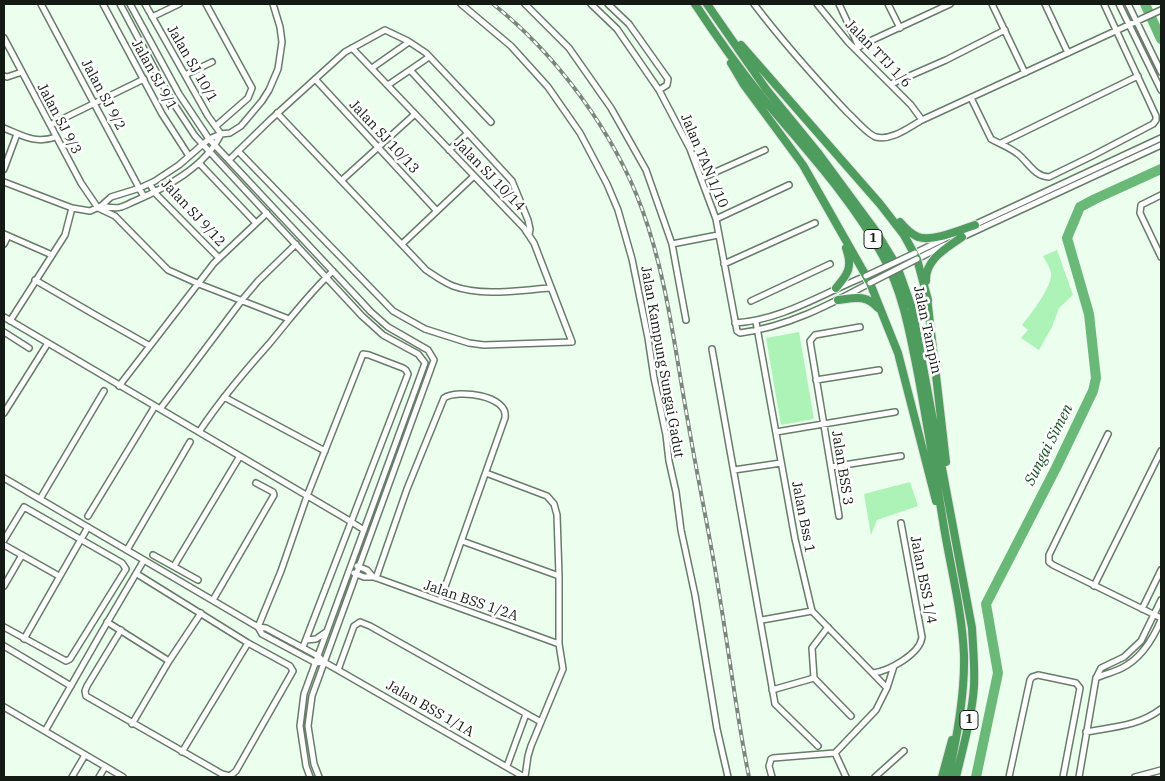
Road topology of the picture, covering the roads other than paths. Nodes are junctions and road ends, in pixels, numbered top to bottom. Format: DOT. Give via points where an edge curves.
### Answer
graph roads {
  1 [pos="41,4"];
  2 [pos="103,4"];
  3 [pos="120,4"];
  4 [pos="130,4"];
  5 [pos="145,4"];
  6 [pos="179,4"];
  7 [pos="206,4"];
  8 [pos="273,4"];
  9 [pos="461,4"];
  10 [pos="525,4"];
  11 [pos="590,4"];
  12 [pos="608,4"];
  13 [pos="695,4"];
  14 [pos="707,4"];
  15 [pos="754,4"];
  16 [pos="816,4"];
  17 [pos="839,4"];
  18 [pos="888,4"];
  19 [pos="950,4"];
  20 [pos="992,4"];
  21 [pos="1044,4"];
  22 [pos="1104,4"];
  23 [pos="1119,4"];
  24 [pos="1128,4"];
  25 [pos="941,6"];
  26 [pos="1158,11"];
  27 [pos="152,17"];
  28 [pos="1136,21"];
  29 [pos="1128,25"];
  30 [pos="900,28"];
  31 [pos="1005,30"];
  32 [pos="1116,30"];
  33 [pos="726,32"];
  34 [pos="4,38"];
  35 [pos="410,42"];
  36 [pos="857,47"];
  37 [pos="352,48"];
  38 [pos="725,49"];
  39 [pos="1068,53"];
  40 [pos="429,57"];
  41 [pos="212,62"];
  42 [pos="372,68"];
  43 [pos="410,70"];
  44 [pos="22,72"];
  45 [pos="1161,72"];
  46 [pos="1025,73"];
  47 [pos="185,75"];
  48 [pos="4,76"];
  49 [pos="1138,76"];
  50 [pos="315,79"];
  51 [pos="144,80"];
  52 [pos="891,84"];
  53 [pos="388,85"];
  54 [pos="659,90"];
  55 [pos="1161,90"];
  56 [pos="971,98"];
  57 [pos="95,104"];
  58 [pos="277,113"];
  59 [pos="415,114"];
  60 [pos="922,120"];
  61 [pos="491,122"];
  62 [pos="50,125"];
  63 [pos="216,126"];
  64 [pos="4,128"];
  65 [pos="468,133"];
  66 [pos="17,134"];
  67 [pos="221,134"];
  68 [pos="1161,136"];
  69 [pos="56,137"];
  70 [pos="208,139"];
  71 [pos="1001,143"];
  72 [pos="202,144"];
  73 [pos="215,146"];
  74 [pos="1161,146"];
  75 [pos="378,148"];
  76 [pos="449,150"];
  77 [pos="765,150"];
  78 [pos="238,151"];
  79 [pos="210,152"];
  80 [pos="189,156"];
  81 [pos="229,160"];
  82 [pos="199,162"];
  83 [pos="4,169"];
  84 [pos="474,176"];
  85 [pos="702,178"];
  86 [pos="342,180"];
  87 [pos="4,182"];
  88 [pos="150,184"];
  89 [pos="789,185"];
  90 [pos="140,188"];
  91 [pos="1058,189"];
  92 [pos="155,193"];
  93 [pos="1161,195"];
  94 [pos="144,197"];
  95 [pos="880,204"];
  96 [pos="99,207"];
  97 [pos="72,208"];
  98 [pos="436,210"];
  99 [pos="266,213"];
  100 [pos="716,219"];
  101 [pos="256,223"];
  102 [pos="815,223"];
  103 [pos="838,225"];
  104 [pos="975,225"];
  105 [pos="6,235"];
  106 [pos="529,235"];
  107 [pos="718,235"];
  108 [pos="962,237"];
  109 [pos="4,244"];
  110 [pos="296,244"];
  111 [pos="402,244"];
  112 [pos="672,244"];
  113 [pos="52,255"];
  114 [pos="916,256"];
  115 [pos="1161,257"];
  116 [pos="219,258"];
  117 [pos="724,264"];
  118 [pos="830,264"];
  119 [pos="333,272"];
  120 [pos="327,278"];
  121 [pos="35,280"];
  122 [pos="868,280"];
  123 [pos="199,284"];
  124 [pos="551,288"];
  125 [pos="836,288"];
  126 [pos="242,300"];
  127 [pos="838,300"];
  128 [pos="928,300"];
  129 [pos="751,301"];
  130 [pos="883,313"];
  131 [pos="4,317"];
  132 [pos="289,319"];
  133 [pos="686,320"];
  134 [pos="10,321"];
  135 [pos="756,322"];
  136 [pos="735,323"];
  137 [pos="860,327"];
  138 [pos="758,330"];
  139 [pos="4,332"];
  140 [pos="48,343"];
  141 [pos="150,346"];
  142 [pos="29,348"];
  143 [pos="712,349"];
  144 [pos="879,370"];
  145 [pos="816,380"];
  146 [pos="119,386"];
  147 [pos="104,391"];
  148 [pos="224,397"];
  149 [pos="157,407"];
  150 [pos="895,412"];
  151 [pos="4,413"];
  152 [pos="824,424"];
  153 [pos="199,432"];
  154 [pos="776,432"];
  155 [pos="1108,434"];
  156 [pos="190,442"];
  157 [pos="325,451"];
  158 [pos="1161,451"];
  159 [pos="240,456"];
  160 [pos="901,456"];
  161 [pos="781,463"];
  162 [pos="831,468"];
  163 [pos="734,470"];
  164 [pos="486,473"];
  165 [pos="4,478"];
  166 [pos="256,483"];
  167 [pos="306,496"];
  168 [pos="948,498"];
  169 [pos="40,499"];
  170 [pos="88,516"];
  171 [pos="839,516"];
  172 [pos="350,521"];
  173 [pos="901,523"];
  174 [pos="944,524"];
  175 [pos="88,527"];
  176 [pos="364,530"];
  177 [pos="81,538"];
  178 [pos="4,540"];
  179 [pos="462,541"];
  180 [pos="4,545"];
  181 [pos="127,550"];
  182 [pos="22,555"];
  183 [pos="153,555"];
  184 [pos="144,560"];
  185 [pos="352,564"];
  186 [pos="174,566"];
  187 [pos="359,566"];
  188 [pos="1161,570"];
  189 [pos="349,571"];
  190 [pos="138,574"];
  191 [pos="357,574"];
  192 [pos="59,576"];
  193 [pos="559,576"];
  194 [pos="374,577"];
  195 [pos="198,580"];
  196 [pos="4,586"];
  197 [pos="1094,586"];
  198 [pos="212,600"];
  199 [pos="1161,600"];
  200 [pos="440,601"];
  201 [pos="1142,609"];
  202 [pos="812,611"];
  203 [pos="201,613"];
  204 [pos="1154,615"];
  205 [pos="1161,619"];
  206 [pos="762,620"];
  207 [pos="107,622"];
  208 [pos="4,627"];
  209 [pos="258,627"];
  210 [pos="828,628"];
  211 [pos="120,630"];
  212 [pos="327,631"];
  213 [pos="24,638"];
  214 [pos="306,640"];
  215 [pos="248,643"];
  216 [pos="559,644"];
  217 [pos="4,646"];
  218 [pos="303,648"];
  219 [pos="318,656"];
  220 [pos="169,661"];
  221 [pos="324,662"];
  222 [pos="316,663"];
  223 [pos="894,666"];
  224 [pos="338,670"];
  225 [pos="873,673"];
  226 [pos="814,678"];
  227 [pos="1096,678"];
  228 [pos="71,686"];
  229 [pos="887,688"];
  230 [pos="772,690"];
  231 [pos="4,707"];
  232 [pos="1161,709"];
  233 [pos="526,714"];
  234 [pos="851,716"];
  235 [pos="959,716"];
  236 [pos="541,722"];
  237 [pos="132,724"];
  238 [pos="45,731"];
  239 [pos="1086,732"];
  240 [pos="818,746"];
  241 [pos="904,751"];
  242 [pos="182,752"];
  243 [pos="836,753"];
  244 [pos="85,755"];
  245 [pos="507,766"];
  246 [pos="105,767"];
  247 [pos="1161,770"];
  248 [pos="72,777"];
  249 [pos="99,777"];
  250 [pos="123,777"];
  251 [pos="310,777"];
  252 [pos="319,777"];
  253 [pos="524,777"];
  254 [pos="728,777"];
  255 [pos="772,777"];
  256 [pos="846,777"];
  257 [pos="875,777"];
  258 [pos="942,777"];
  259 [pos="948,777"];
  260 [pos="956,777"];
  261 [pos="1010,777"];
  262 [pos="1062,777"];
  263 [pos="1079,777"];
  264 [pos="1135,777"];
  1 -- 57 [label="street, Jalan SJ 9/2"];
  2 -- 51 [label="street, Jalan SJ 9/1"];
  3 -- 72 [label="street" via="170,98"];
  4 -- 70 [label="street" via="179,94"];
  5 -- 27 [label="street, Jalan SJ 10/1"];
  6 -- 27 [label="street"];
  7 -- 63 [label="street" via="252,88 248,98"];
  8 -- 67 [label="street" via="282,42 274,79 262,101 241,126"];
  9 -- 254 [label="street, Jalan Kampung Sungai Gadut" via="511,46 548,87 580,133 621,218 648,338"];
  10 -- 112 [label="street" via="569,48 611,108 646,170"];
  11 -- 54 [label="street, Jalan TAN 1/10" via="617,29"];
  12 -- 54 [label="street" via="629,24 668,80 667,85"];
  13 -- 38 [label="highway, Jalan Tampin / 1"];
  14 -- 33 [label="highway, Jalan Tampin / 1"];
  15 -- 60 [label="street" via="813,75 872,135 895,135"];
  16 -- 36 [label="street, Jalan TTJ 1/6"];
  17 -- 36 [label="street"];
  18 -- 30 [label="street"];
  19 -- 25 [label="street"];
  20 -- 31 [label="street"];
  21 -- 39 [label="street"];
  22 -- 32 [label="street"];
  23 -- 29 [label="street"];
  24 -- 28 [label="street"];
  25 -- 30 [label="street"];
  26 -- 28 [label="street"];
  27 -- 47 [label="street, Jalan SJ 10/1"];
  28 -- 29 [label="street"];
  28 -- 45 [label="street"];
  29 -- 32 [label="street"];
  29 -- 55 [label="street"];
  30 -- 36 [label="street"];
  31 -- 46 [label="street"];
  31 -- 52 [label="street"];
  32 -- 39 [label="street"];
  32 -- 49 [label="street"];
  33 -- 95 [label="highway" via="738,41"];
  33 -- 168 [label="highway, Jalan Tampin / 1" via="875,230 897,266 912,308"];
  34 -- 44 [label="street, Jalan SJ 9/3"];
  35 -- 37 [label="street" via="385,30"];
  35 -- 40 [label="street"];
  35 -- 42 [label="street"];
  36 -- 52 [label="street, Jalan TTJ 1/6"];
  37 -- 42 [label="street, Jalan SJ 10/14"];
  37 -- 50 [label="street"];
  38 -- 103 [label="highway" via="744,85 803,165"];
  38 -- 174 [label="highway, Jalan Tampin / 1" via="848,202 886,263 910,336"];
  39 -- 46 [label="street"];
  40 -- 43 [label="street"];
  40 -- 61 [label="street"];
  41 -- 47 [label="street"];
  42 -- 53 [label="street, Jalan SJ 10/14"];
  43 -- 53 [label="street"];
  43 -- 65 [label="street"];
  44 -- 48 [label="street"];
  44 -- 62 [label="street, Jalan SJ 9/3"];
  46 -- 56 [label="street"];
  47 -- 63 [label="street, Jalan SJ 10/1"];
  49 -- 71 [label="street"];
  49 -- 71 [label="street" via="1156,120 1092,156 1049,177 1042,176"];
  50 -- 58 [label="street"];
  50 -- 75 [label="street, Jalan SJ 10/13"];
  51 -- 57 [label="street"];
  51 -- 80 [label="street, Jalan SJ 9/1"];
  52 -- 60 [label="street, Jalan TTJ 1/6"];
  53 -- 59 [label="street, Jalan SJ 10/14"];
  54 -- 85 [label="street, Jalan TAN 1/10"];
  56 -- 60 [label="street"];
  56 -- 71 [label="street" via="990,139"];
  57 -- 62 [label="street"];
  57 -- 90 [label="street, Jalan SJ 9/2"];
  58 -- 78 [label="street"];
  58 -- 86 [label="street"];
  59 -- 75 [label="street"];
  59 -- 76 [label="street, Jalan SJ 10/14"];
  62 -- 69 [label="street, Jalan SJ 9/3"];
  63 -- 67 [label="street, Jalan SJ 10/1"];
  64 -- 66 [label="street"];
  65 -- 76 [label="street"];
  65 -- 106 [label="street" via="512,180 528,220"];
  66 -- 69 [label="street" via="45,141"];
  66 -- 83 [label="street"];
  67 -- 70 [label="street"];
  67 -- 73 [label="street"];
  68 -- 91 [label="street"];
  69 -- 96 [label="street, Jalan SJ 9/3" via="81,183"];
  70 -- 72 [label="street"];
  70 -- 73 [label="street"];
  72 -- 79 [label="street"];
  72 -- 80 [label="street"];
  73 -- 79 [label="street"];
  73 -- 81 [label="street"];
  74 -- 91 [label="street"];
  75 -- 86 [label="street"];
  75 -- 98 [label="street, Jalan SJ 10/13"];
  76 -- 84 [label="street, Jalan SJ 10/14"];
  77 -- 85 [label="street"];
  78 -- 81 [label="street"];
  78 -- 124 [label="street, Jalan SJ 10/14" via="393,311 425,329 484,345 572,342"];
  79 -- 82 [label="street"];
  79 -- 99 [label="street"];
  80 -- 88 [label="street"];
  81 -- 119 [label="street"];
  82 -- 92 [label="street"];
  82 -- 101 [label="street"];
  84 -- 98 [label="street"];
  84 -- 106 [label="street, Jalan SJ 10/14"];
  85 -- 100 [label="street, Jalan TAN 1/10"];
  86 -- 111 [label="street"];
  87 -- 97 [label="street"];
  88 -- 90 [label="street"];
  88 -- 92 [label="street, Jalan SJ 9/12"];
  89 -- 100 [label="street"];
  90 -- 94 [label="street, Jalan SJ 9/2"];
  90 -- 96 [label="street" via="111,197"];
  91 -- 104 [label="street"];
  91 -- 108 [label="street"];
  92 -- 94 [label="street"];
  92 -- 116 [label="street, Jalan SJ 9/12"];
  93 -- 115 [label="street" via="1140,205 1140,213"];
  94 -- 96 [label="street" via="120,207"];
  95 -- 104 [label="highway" via="920,238 934,238"];
  95 -- 114 [label="highway"];
  96 -- 97 [label="street"];
  96 -- 123 [label="street" via="115,216 168,270"];
  97 -- 113 [label="street" via="65,235"];
  98 -- 111 [label="street"];
  99 -- 101 [label="street"];
  99 -- 110 [label="street"];
  100 -- 107 [label="street, Jalan TAN 1/10"];
  101 -- 116 [label="street"];
  102 -- 117 [label="street"];
  103 -- 122 [label="highway"];
  103 -- 125 [label="highway" via="850,257 850,267"];
  104 -- 114 [label="street"];
  105 -- 109 [label="street"];
  105 -- 113 [label="street"];
  106 -- 124 [label="street, Jalan SJ 10/14"];
  107 -- 112 [label="street"];
  107 -- 117 [label="street, Jalan TAN 1/10"];
  108 -- 114 [label="street"];
  108 -- 128 [label="highway" via="927,268"];
  110 -- 120 [label="street"];
  110 -- 126 [label="street"];
  111 -- 124 [label="street" via="426,270 454,286 493,291"];
  112 -- 133 [label="street"];
  113 -- 121 [label="street"];
  114 -- 122 [label="street, bridge"];
  114 -- 128 [label="highway"];
  116 -- 123 [label="street"];
  117 -- 136 [label="street, Jalan TAN 1/10"];
  118 -- 129 [label="street"];
  119 -- 120 [label="street"];
  119 -- 187 [label="street" via="388,327 428,350 434,360"];
  120 -- 132 [label="street"];
  120 -- 176 [label="street" via="383,335 418,354 425,363"];
  121 -- 134 [label="street"];
  121 -- 141 [label="street"];
  122 -- 125 [label="street"];
  122 -- 127 [label="street"];
  122 -- 130 [label="highway"];
  123 -- 126 [label="street"];
  123 -- 141 [label="street"];
  125 -- 135 [label="street"];
  126 -- 132 [label="street"];
  126 -- 149 [label="street"];
  127 -- 130 [label="highway" via="866,298"];
  127 -- 138 [label="street" via="788,322"];
  128 -- 168 [label="highway"];
  130 -- 174 [label="highway" via="898,354"];
  131 -- 134 [label="street"];
  132 -- 148 [label="street"];
  134 -- 140 [label="street"];
  135 -- 136 [label="street"];
  135 -- 138 [label="street, Jalan Bss 1"];
  136 -- 138 [label="street" via="740,333"];
  137 -- 145 [label="street, Jalan BSS 3" via="811,337"];
  138 -- 154 [label="street, Jalan Bss 1"];
  139 -- 142 [label="street"];
  140 -- 146 [label="street"];
  140 -- 151 [label="street"];
  141 -- 146 [label="street"];
  143 -- 163 [label="street"];
  144 -- 145 [label="street"];
  145 -- 152 [label="street, Jalan BSS 3"];
  146 -- 149 [label="street"];
  147 -- 169 [label="street"];
  148 -- 153 [label="street"];
  148 -- 157 [label="street"];
  149 -- 153 [label="street"];
  149 -- 170 [label="street"];
  150 -- 152 [label="street"];
  152 -- 154 [label="street"];
  152 -- 162 [label="street, Jalan BSS 3"];
  153 -- 159 [label="street"];
  154 -- 161 [label="street, Jalan Bss 1"];
  155 -- 197 [label="street" via="1049,554 1049,562 1053,565"];
  156 -- 181 [label="street"];
  157 -- 167 [label="street"];
  157 -- 172 [label="street" via="363,354 406,370 408,374"];
  158 -- 197 [label="street"];
  159 -- 167 [label="street"];
  159 -- 186 [label="street"];
  160 -- 162 [label="street"];
  161 -- 163 [label="street"];
  161 -- 202 [label="street, Jalan Bss 1"];
  162 -- 171 [label="street, Jalan BSS 3"];
  163 -- 206 [label="street"];
  164 -- 179 [label="street"];
  164 -- 193 [label="street" via="547,496 554,504"];
  164 -- 194 [label="street" via="505,418 503,406 488,398 449,395 444,398"];
  165 -- 169 [label="street"];
  166 -- 198 [label="street" via="274,495"];
  167 -- 172 [label="street"];
  167 -- 209 [label="street"];
  168 -- 260 [label="highway, Jalan Tampin / 1" via="968,603 974,662 971,714"];
  169 -- 175 [label="street"];
  172 -- 176 [label="street"];
  172 -- 214 [label="street"];
  173 -- 223 [label="street, Jalan BSS 1/4" via="922,643"];
  174 -- 235 [label="highway, 1" via="962,627 964,679"];
  175 -- 177 [label="street"];
  175 -- 181 [label="street"];
  176 -- 185 [label="street"];
  177 -- 178 [label="street" via="24,507"];
  177 -- 192 [label="street"];
  177 -- 213 [label="street" via="122,563 126,569 70,659 62,660"];
  179 -- 193 [label="street"];
  179 -- 200 [label="street"];
  180 -- 182 [label="street"];
  181 -- 184 [label="street"];
  182 -- 192 [label="street"];
  182 -- 196 [label="street"];
  183 -- 186 [label="street"];
  184 -- 190 [label="street"];
  184 -- 198 [label="street"];
  185 -- 187 [label="street"];
  185 -- 189 [label="street"];
  186 -- 195 [label="street"];
  187 -- 191 [label="street"];
  187 -- 194 [label="street"];
  188 -- 201 [label="street"];
  189 -- 191 [label="street"];
  189 -- 212 [label="street"];
  190 -- 203 [label="street"];
  190 -- 207 [label="street"];
  191 -- 194 [label="street"];
  191 -- 221 [label="street"];
  192 -- 213 [label="street"];
  193 -- 216 [label="street"];
  194 -- 200 [label="street, Jalan BSS 1/2A"];
  197 -- 201 [label="street"];
  198 -- 209 [label="street"];
  199 -- 204 [label="street"];
  200 -- 216 [label="street, Jalan BSS 1/2A"];
  201 -- 204 [label="street"];
  202 -- 206 [label="street"];
  202 -- 210 [label="street"];
  203 -- 215 [label="street"];
  203 -- 220 [label="street"];
  204 -- 205 [label="street"];
  204 -- 227 [label="street" via="1141,642 1124,657 1101,668"];
  205 -- 227 [label="street" via="1153,638 1139,655 1122,668"];
  206 -- 230 [label="street"];
  207 -- 211 [label="street"];
  207 -- 228 [label="street"];
  208 -- 213 [label="street"];
  209 -- 218 [label="street, Jalan BSS 1/1A"];
  209 -- 222 [label="street" via="262,634"];
  210 -- 225 [label="street"];
  210 -- 226 [label="street" via="812,648"];
  211 -- 220 [label="street"];
  211 -- 237 [label="street" via="87,686 85,695"];
  212 -- 214 [label="street" via="316,639"];
  212 -- 219 [label="street"];
  214 -- 218 [label="street"];
  215 -- 242 [label="street"];
  215 -- 242 [label="street" via="290,666 293,671 236,771 230,776 222,774"];
  216 -- 236 [label="street" via="563,669"];
  217 -- 228 [label="street"];
  218 -- 219 [label="street, Jalan BSS 1/1A"];
  219 -- 221 [label="street, Jalan BSS 1/1A"];
  219 -- 222 [label="street"];
  220 -- 237 [label="street"];
  221 -- 222 [label="street"];
  221 -- 224 [label="street, Jalan BSS 1/1A"];
  221 -- 252 [label="street" via="312,696 308,726"];
  222 -- 251 [label="street" via="304,694 300,726"];
  223 -- 225 [label="street, Jalan BSS 1/4"];
  223 -- 229 [label="street"];
  224 -- 233 [label="street" via="354,626 360,622"];
  224 -- 245 [label="street, Jalan BSS 1/1A"];
  225 -- 229 [label="street"];
  226 -- 230 [label="street"];
  226 -- 234 [label="street"];
  227 -- 239 [label="street"];
  228 -- 238 [label="street"];
  229 -- 243 [label="street" via="876,710"];
  230 -- 240 [label="street" via="775,704"];
  231 -- 238 [label="street"];
  232 -- 239 [label="street" via="1133,724"];
  233 -- 236 [label="street"];
  233 -- 245 [label="street"];
  235 -- 258 [label="highway"];
  235 -- 259 [label="highway, 1"];
  236 -- 253 [label="street"];
  237 -- 242 [label="street"];
  238 -- 244 [label="street"];
  239 -- 263 [label="street"];
  241 -- 257 [label="street"];
  243 -- 255 [label="street" via="773,758 768,766"];
  243 -- 256 [label="street"];
  244 -- 246 [label="street"];
  244 -- 248 [label="street"];
  245 -- 253 [label="street, Jalan BSS 1/1A"];
  246 -- 249 [label="street"];
  246 -- 250 [label="street"];
  247 -- 264 [label="street"];
  261 -- 262 [label="street" via="1030,680 1038,675 1076,683 1080,688"];
}
